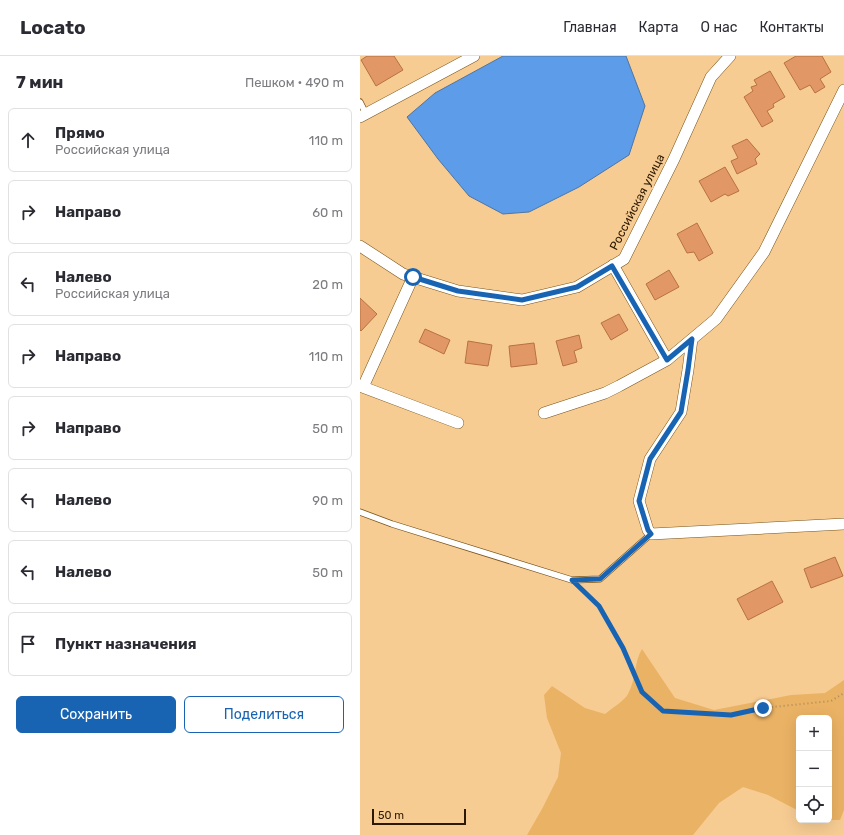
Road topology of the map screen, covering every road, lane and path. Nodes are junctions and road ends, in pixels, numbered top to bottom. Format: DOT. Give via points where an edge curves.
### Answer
graph roads {
  1 [pos="474,56"];
  2 [pos="730,56"];
  3 [pos="844,90"];
  4 [pos="360,102"];
  5 [pos="363,115"];
  6 [pos="360,246"];
  7 [pos="612,266"];
  8 [pos="413,277"];
  9 [pos="692,339"];
  10 [pos="667,360"];
  11 [pos="362,387"];
  12 [pos="544,413"];
  13 [pos="458,423"];
  14 [pos="360,512"];
  15 [pos="844,524"];
  16 [pos="651,534"];
  17 [pos="572,580"];
  18 [pos="844,692"];
  1 -- 5 [label="street"];
  2 -- 7 [label="street, Российская улица" via="711,77 624,259"];
  3 -- 9 [label="street" via="764,252 716,319"];
  4 -- 5 [label="lane"];
  6 -- 8 [label="street, Российская улица" via="403,274"];
  7 -- 8 [label="street, Российская улица" via="577,287 522,300 458,291"];
  7 -- 10 [label="street"];
  8 -- 11 [label="street"];
  9 -- 10 [label="street"];
  9 -- 16 [label="street" via="681,412 650,459 639,501"];
  10 -- 12 [label="street" via="605,393"];
  11 -- 13 [label="street"];
  14 -- 17 [label="lane"];
  15 -- 16 [label="street"];
  16 -- 17 [label="lane" via="600,579"];
  17 -- 18 [label="path" via="599,606 623,648 642,692 663,711 731,715 763,708 831,701"];
}
